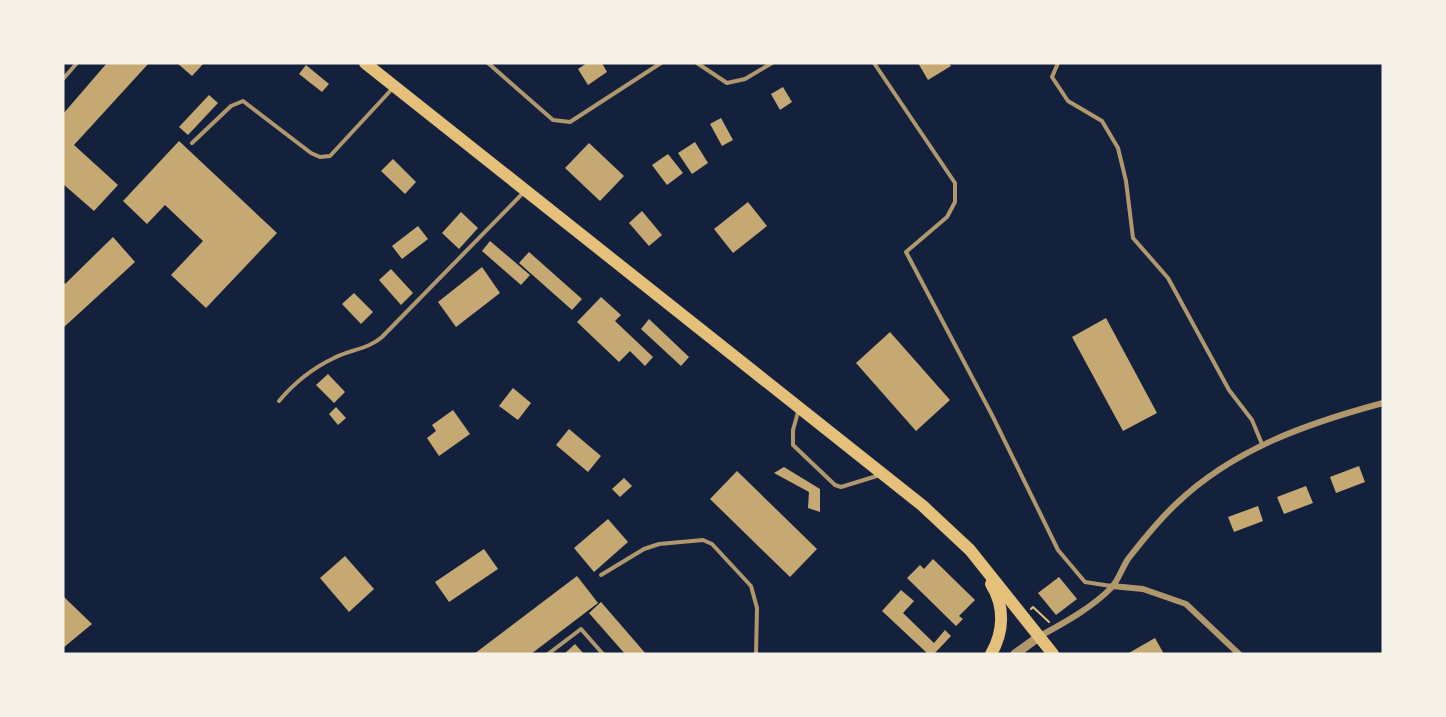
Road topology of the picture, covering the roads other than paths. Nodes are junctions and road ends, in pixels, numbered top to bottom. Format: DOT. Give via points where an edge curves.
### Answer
graph roads {
  1 [pos="77,63"];
  2 [pos="365,63"];
  3 [pos="488,63"];
  4 [pos="662,63"];
  5 [pos="697,63"];
  6 [pos="772,63"];
  7 [pos="874,63"];
  8 [pos="1058,63"];
  9 [pos="63,79"];
  10 [pos="394,86"];
  11 [pos="192,143"];
  12 [pos="526,189"];
  13 [pos="279,401"];
  14 [pos="1383,403"];
  15 [pos="800,405"];
  16 [pos="1262,444"];
  17 [pos="885,473"];
  18 [pos="970,550"];
  19 [pos="601,575"];
  20 [pos="1112,586"];
  21 [pos="1040,636"];
  22 [pos="548,654"];
  23 [pos="603,654"];
  24 [pos="756,654"];
  25 [pos="991,654"];
  26 [pos="1015,654"];
  27 [pos="1053,654"];
  28 [pos="1239,654"];
  1 -- 9 [label="lane"];
  2 -- 10 [label="highway"];
  3 -- 4 [label="lane" via="553,120 570,122"];
  5 -- 6 [label="lane" via="717,79 736,83"];
  7 -- 20 [label="lane" via="955,183 955,202 947,217 906,252 1058,550 1085,582"];
  8 -- 16 [label="lane" via="1052,77 1068,101 1102,121 1118,148 1133,238 1168,278 1229,390 1252,420"];
  10 -- 11 [label="lane" via="330,156 311,153 243,102 231,106"];
  10 -- 12 [label="highway"];
  12 -- 13 [label="lane" via="382,338 370,347 335,357 293,384"];
  12 -- 15 [label="highway"];
  14 -- 16 [label="street" via="1329,417"];
  15 -- 17 [label="highway"];
  15 -- 17 [label="lane" via="793,445 835,485"];
  16 -- 20 [label="street" via="1200,483 1174,505 1128,560"];
  17 -- 18 [label="highway"];
  18 -- 21 [label="highway"];
  18 -- 25 [label="highway" via="998,595 1002,614 1000,639"];
  19 -- 24 [label="lane" via="659,544 703,540 712,544 751,586 757,608"];
  20 -- 21 [label="street" via="1063,624"];
  20 -- 28 [label="street" via="1143,589 1186,604"];
  21 -- 26 [label="street"];
  21 -- 27 [label="highway"];
  22 -- 23 [label="lane" via="581,629"];
}
